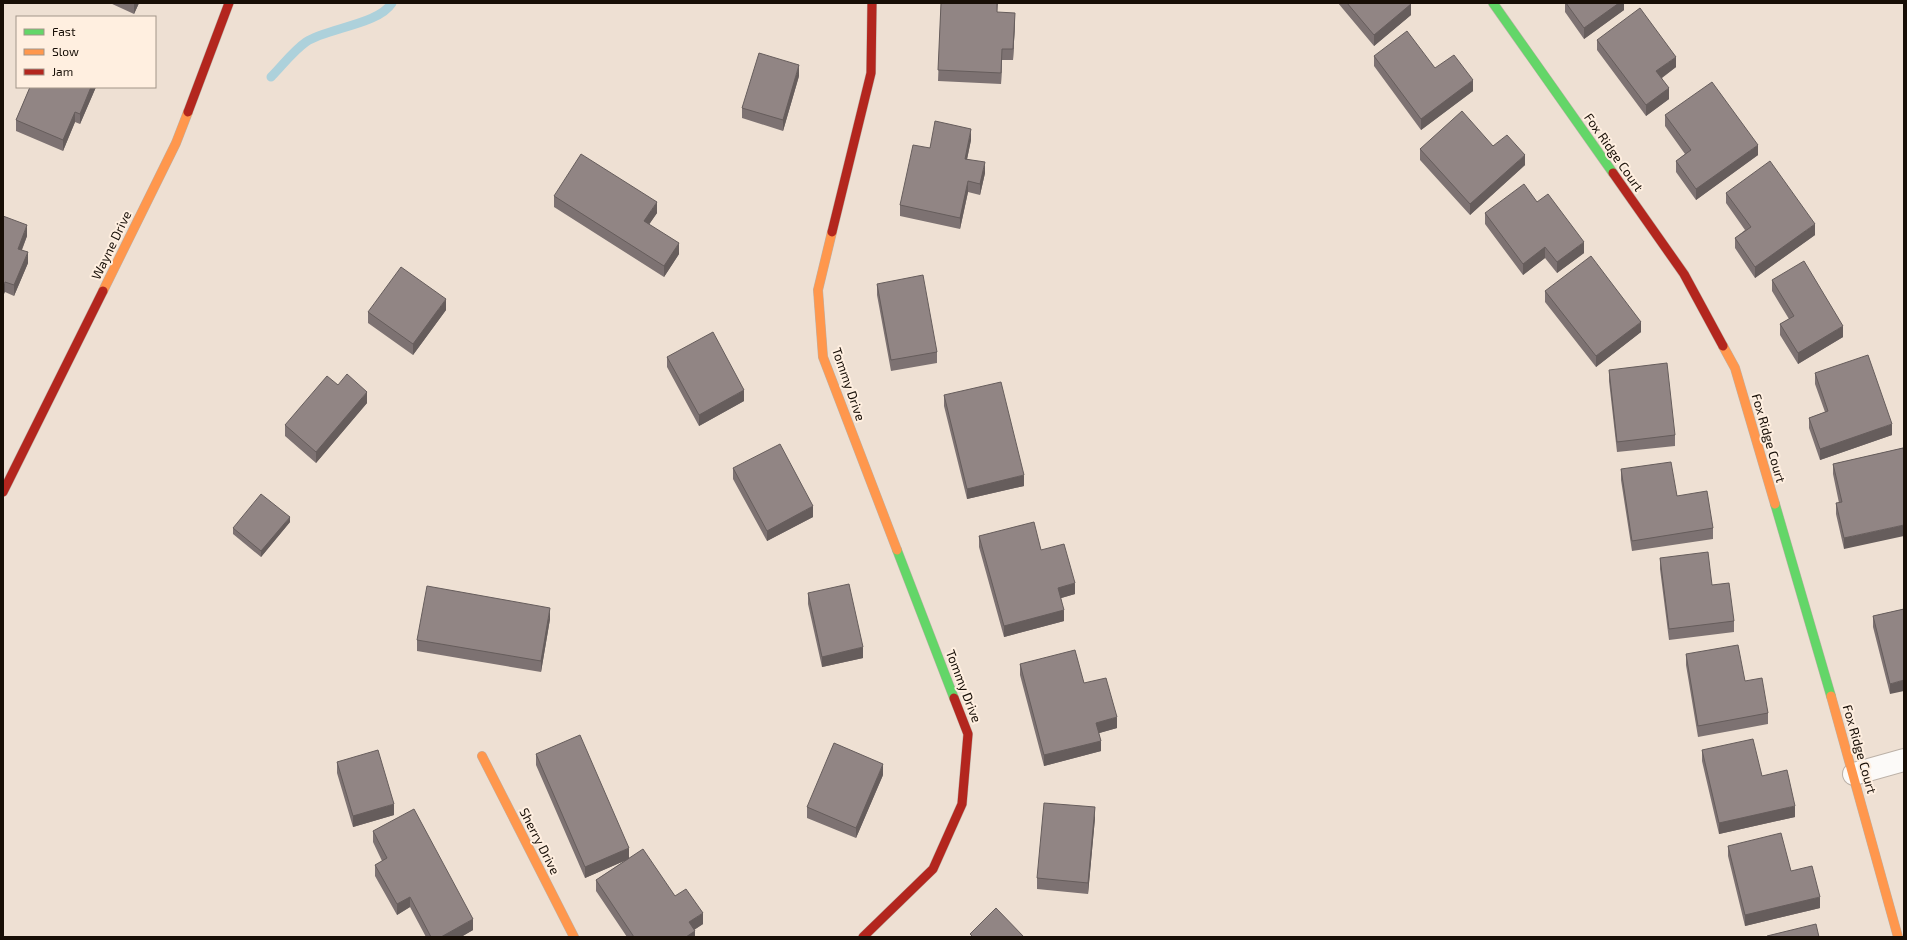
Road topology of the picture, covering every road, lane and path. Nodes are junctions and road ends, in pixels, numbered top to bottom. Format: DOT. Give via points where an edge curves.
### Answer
graph roads {
  1 [pos="229,3"];
  2 [pos="872,3"];
  3 [pos="1493,3"];
  4 [pos="3,492"];
  5 [pos="482,756"];
  6 [pos="1904,760"];
  7 [pos="1854,774"];
  8 [pos="574,937"];
  9 [pos="863,937"];
  10 [pos="1898,937"];
  1 -- 4 [label="street, Wayne Drive" via="176,144"];
  2 -- 9 [label="street, Tommy Drive" via="871,73 818,290 823,357 968,734 962,804 933,869"];
  3 -- 7 [label="street, Fox Ridge Court" via="1684,274 1735,368"];
  5 -- 8 [label="street, Sherry Drive"];
  6 -- 7 [label="street"];
  7 -- 10 [label="street, Fox Ridge Court"];
}
